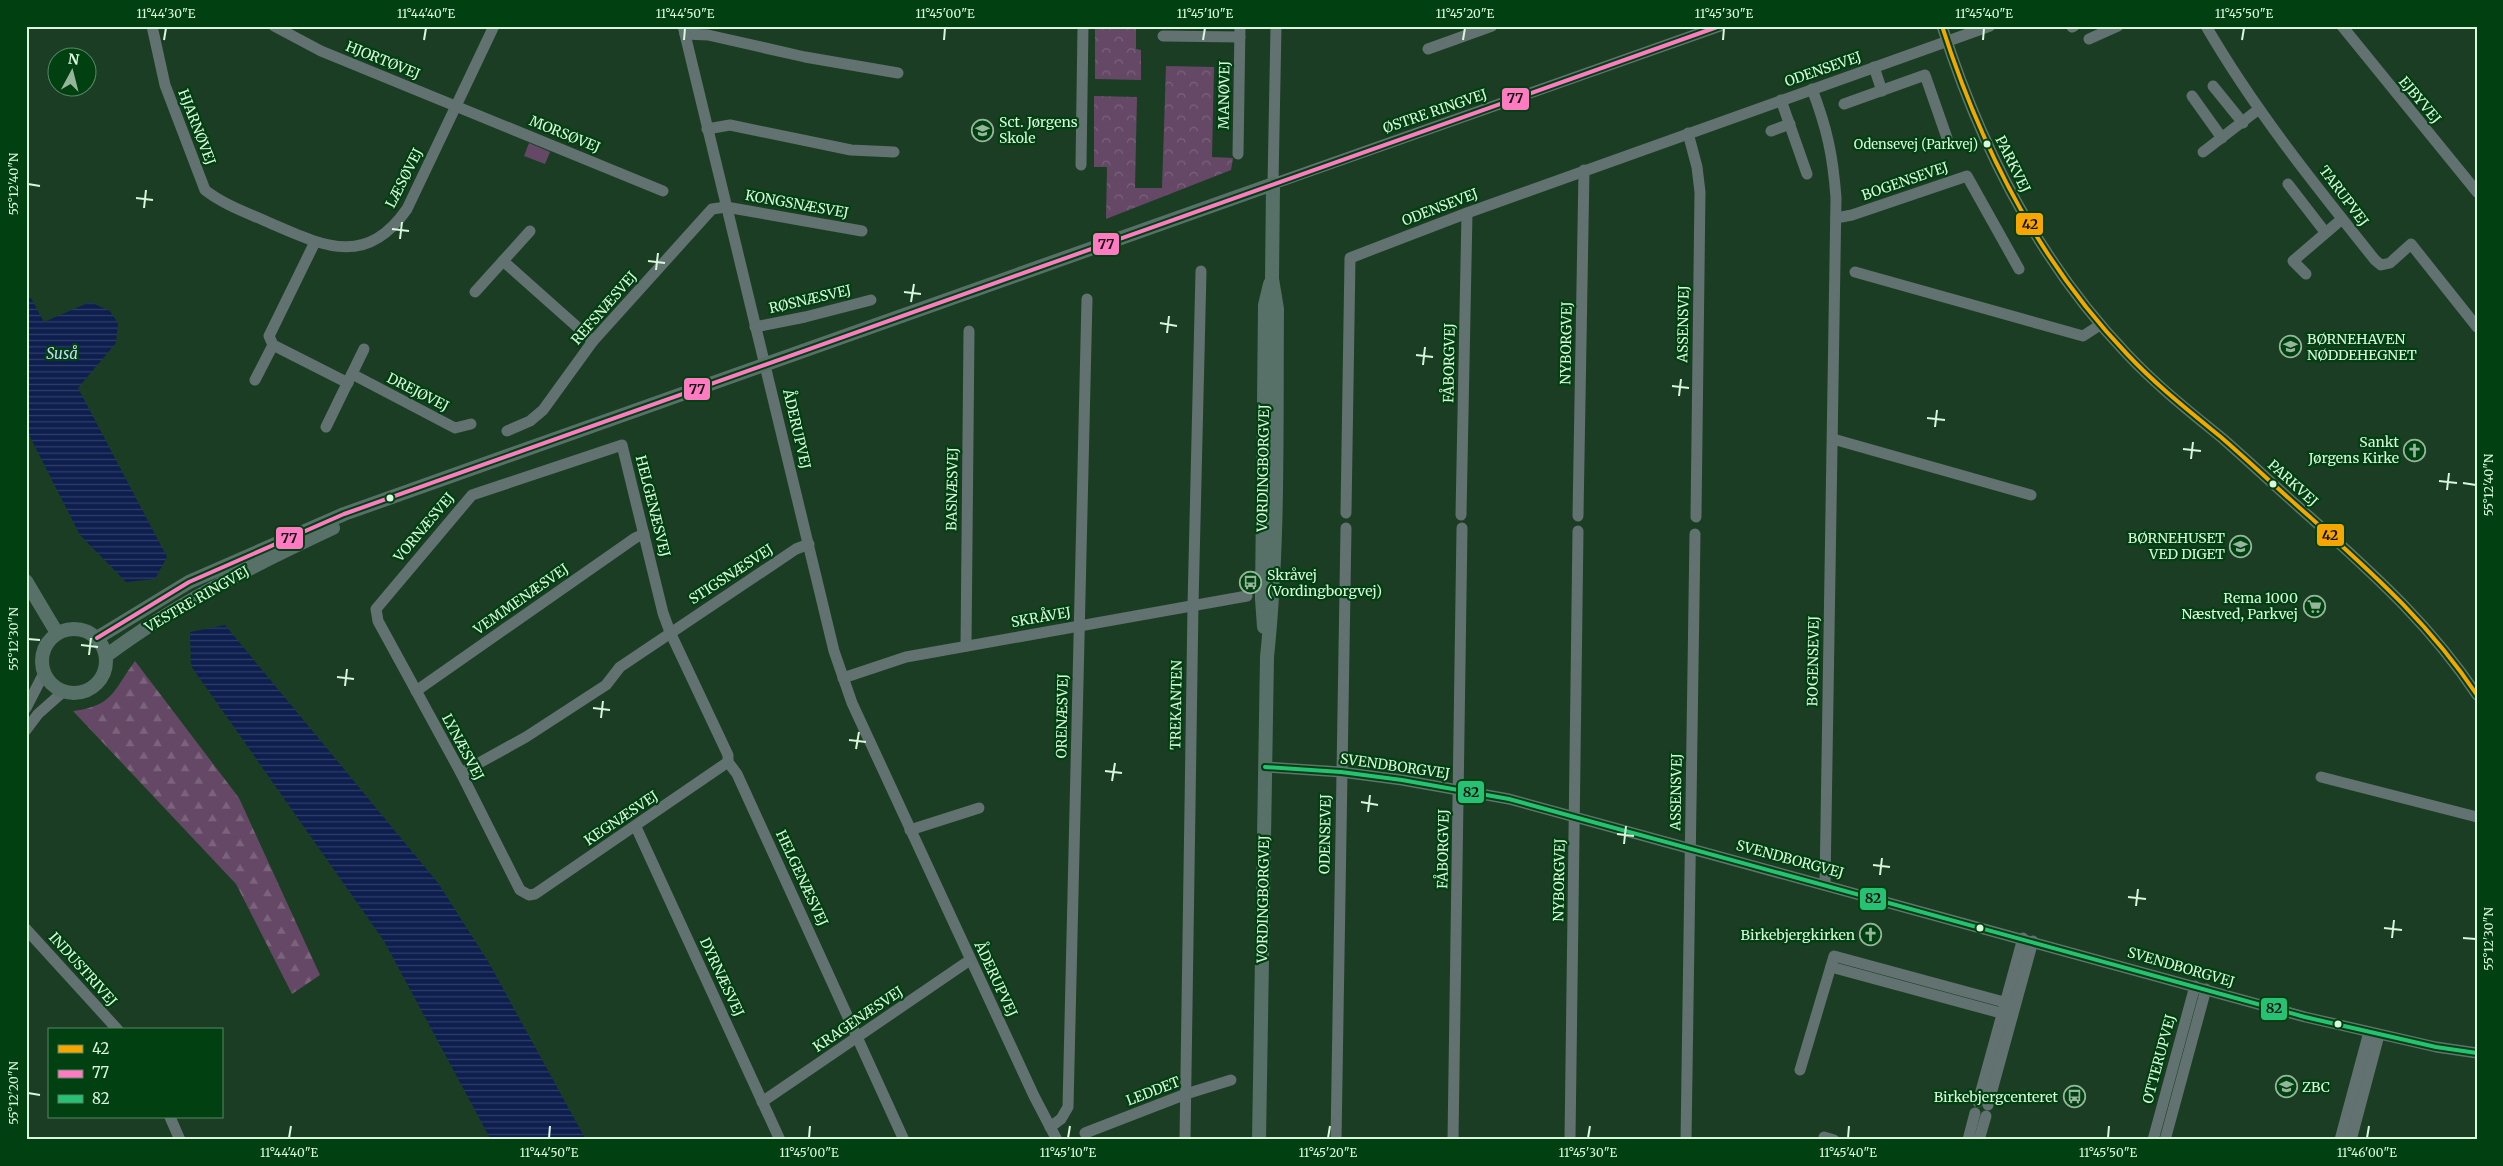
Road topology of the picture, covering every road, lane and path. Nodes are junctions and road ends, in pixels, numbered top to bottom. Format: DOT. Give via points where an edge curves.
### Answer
graph roads {
  1 [pos="152,26"];
  2 [pos="274,26"];
  3 [pos="494,26"];
  4 [pos="1082,26"];
  5 [pos="1276,26"];
  6 [pos="1492,26"];
  7 [pos="1720,26"];
  8 [pos="1942,26"];
  9 [pos="1990,26"];
  10 [pos="2118,26"];
  11 [pos="2206,26"];
  12 [pos="2342,26"];
  13 [pos="684,30"];
  14 [pos="1240,32"];
  15 [pos="1163,36"];
  16 [pos="2089,39"];
  17 [pos="1947,42"];
  18 [pos="1428,49"];
  19 [pos="1874,67"];
  20 [pos="898,73"];
  21 [pos="2214,86"];
  22 [pos="1812,89"];
  23 [pos="1882,90"];
  24 [pos="2192,96"];
  25 [pos="1781,100"];
  26 [pos="1844,104"];
  27 [pos="455,106"];
  28 [pos="2259,109"];
  29 [pos="2243,123"];
  30 [pos="1790,124"];
  31 [pos="707,129"];
  32 [pos="1771,131"];
  33 [pos="1688,133"];
  34 [pos="1947,138"];
  35 [pos="2222,138"];
  36 [pos="894,152"];
  37 [pos="2203,152"];
  38 [pos="1238,154"];
  39 [pos="1081,165"];
  40 [pos="1584,170"];
  41 [pos="1808,174"];
  42 [pos="1273,184"];
  43 [pos="2288,184"];
  44 [pos="663,191"];
  45 [pos="2477,192"];
  46 [pos="726,208"];
  47 [pos="248,213"];
  48 [pos="1467,213"];
  49 [pos="1836,218"];
  50 [pos="2342,218"];
  51 [pos="862,231"];
  52 [pos="530,232"];
  53 [pos="2325,232"];
  54 [pos="315,242"];
  55 [pos="503,261"];
  56 [pos="2020,269"];
  57 [pos="1201,271"];
  58 [pos="1855,272"];
  59 [pos="2306,274"];
  60 [pos="475,292"];
  61 [pos="1087,299"];
  62 [pos="871,300"];
  63 [pos="2100,325"];
  64 [pos="755,327"];
  65 [pos="2477,327"];
  66 [pos="969,331"];
  67 [pos="593,341"];
  68 [pos="273,345"];
  69 [pos="364,349"];
  70 [pos="766,364"];
  71 [pos="350,379"];
  72 [pos="255,380"];
  73 [pos="471,424"];
  74 [pos="326,427"];
  75 [pos="508,431"];
  76 [pos="1833,439"];
  77 [pos="622,445"];
  78 [pos="401,495"];
  79 [pos="2031,495"];
  80 [pos="1346,513"];
  81 [pos="1461,515"];
  82 [pos="1578,516"];
  83 [pos="1696,517"];
  84 [pos="1346,528"];
  85 [pos="1462,528"];
  86 [pos="1578,531"];
  87 [pos="644,534"];
  88 [pos="1695,534"];
  89 [pos="809,544"];
  90 [pos="26,581"];
  91 [pos="1247,596"];
  92 [pos="1193,605"];
  93 [pos="376,609"];
  94 [pos="1079,625"];
  95 [pos="670,632"];
  96 [pos="57,633"];
  97 [pos="97,638"];
  98 [pos="966,646"];
  99 [pos="106,656"];
  100 [pos="44,673"];
  101 [pos="843,678"];
  102 [pos="64,691"];
  103 [pos="416,691"];
  104 [pos="2477,695"];
  105 [pos="26,708"];
  106 [pos="26,730"];
  107 [pos="728,762"];
  108 [pos="1265,767"];
  109 [pos="1341,772"];
  110 [pos="461,773"];
  111 [pos="2321,777"];
  112 [pos="1458,790"];
  113 [pos="979,808"];
  114 [pos="1575,816"];
  115 [pos="2477,818"];
  116 [pos="636,827"];
  117 [pos="910,830"];
  118 [pos="1691,847"];
  119 [pos="1825,885"];
  120 [pos="529,895"];
  121 [pos="26,928"];
  122 [pos="2028,940"];
  123 [pos="970,960"];
  124 [pos="2201,987"];
  125 [pos="2009,1009"];
  126 [pos="116,1028"];
  127 [pos="2374,1034"];
  128 [pos="858,1038"];
  129 [pos="2477,1052"];
  130 [pos="1800,1070"];
  131 [pos="1232,1080"];
  132 [pos="1186,1094"];
  133 [pos="762,1102"];
  134 [pos="1982,1109"];
  135 [pos="170,1118"];
  136 [pos="1050,1127"];
  137 [pos="1085,1133"];
  138 [pos="180,1140"];
  139 [pos="780,1140"];
  140 [pos="904,1140"];
  141 [pos="1057,1140"];
  142 [pos="1185,1140"];
  143 [pos="1259,1140"];
  144 [pos="1336,1140"];
  145 [pos="1453,1140"];
  146 [pos="1570,1140"];
  147 [pos="1686,1140"];
  148 [pos="1968,1140"];
  149 [pos="1979,1140"];
  150 [pos="2153,1140"];
  151 [pos="2165,1140"];
  152 [pos="2340,1140"];
  153 [pos="2351,1140"];
  1 -- 47 [label="street, HJARNØVEJ" via="165,85 205,190"];
  2 -- 27 [label="street, HJORTØVEJ" via="321,51"];
  3 -- 27 [label="street, LÆSØVEJ"];
  4 -- 39 [label="street"];
  5 -- 42 [label="street, VORDINGBORGVEJ"];
  6 -- 18 [label="street"];
  7 -- 42 [label="street, ØSTRE RINGVEJ"];
  8 -- 17 [label="street, PARKVEJ"];
  9 -- 17 [label="street, ODENSEVEJ"];
  10 -- 16 [label="street"];
  11 -- 28 [label="street, TARUPVEJ"];
  12 -- 45 [label="street, EJBYVEJ"];
  13 -- 20 [label="street" via="805,57"];
  13 -- 31 [label="street, ÅDERUPVEJ"];
  14 -- 15 [label="street, MANØVEJ"];
  14 -- 38 [label="street, MANØVEJ"];
  17 -- 19 [label="street, ODENSEVEJ"];
  17 -- 63 [label="street, PARKVEJ" via="1973,114 2021,214 2058,272"];
  19 -- 22 [label="street, ODENSEVEJ"];
  19 -- 23 [label="street, ODENSEVEJ"];
  21 -- 29 [label="street"];
  22 -- 25 [label="street, ODENSEVEJ"];
  22 -- 49 [label="street, BOGENSEVEJ" via="1826,126 1833,162"];
  23 -- 26 [label="street"];
  23 -- 34 [label="street" via="1925,75"];
  24 -- 35 [label="street"];
  25 -- 30 [label="street, ODENSEVEJ"];
  25 -- 33 [label="street, ODENSEVEJ"];
  27 -- 44 [label="street, MORSØVEJ"];
  27 -- 54 [label="street, LÆSØVEJ" via="407,209 397,223 383,235 352,247 332,247"];
  28 -- 29 [label="street"];
  28 -- 50 [label="street, TARUPVEJ"];
  29 -- 35 [label="street"];
  30 -- 32 [label="street"];
  30 -- 41 [label="street, ODENSEVEJ"];
  31 -- 36 [label="street" via="730,125 851,150"];
  31 -- 46 [label="street, ÅDERUPVEJ"];
  33 -- 40 [label="street, ODENSEVEJ"];
  33 -- 83 [label="street, ASSENSVEJ" via="1700,192"];
  35 -- 37 [label="street"];
  40 -- 48 [label="street, ODENSEVEJ"];
  40 -- 82 [label="street, NYBORGVEJ"];
  42 -- 70 [label="main road, VESTRE RINGVEJ"];
  42 -- 108 [label="main road, VORDINGBORGVEJ" via="1272,279 1265,305 1264,354 1262,599 1267,657"];
  43 -- 53 [label="street"];
  46 -- 51 [label="street, KONGSNÆSVEJ"];
  46 -- 64 [label="street, ÅDERUPVEJ"];
  46 -- 67 [label="street, REFSNÆSVEJ" via="712,209"];
  47 -- 54 [label="street, LÆSØVEJ"];
  48 -- 80 [label="street, ODENSEVEJ" via="1350,258"];
  48 -- 81 [label="street, FÅBORGVEJ"];
  49 -- 56 [label="street, BOGENSEVEJ" via="1967,176"];
  49 -- 76 [label="street, BOGENSEVEJ"];
  50 -- 53 [label="street"];
  50 -- 65 [label="street, TARUPVEJ" via="2381,265 2390,263 2411,244"];
  52 -- 55 [label="street"];
  53 -- 59 [label="street" via="2293,260"];
  54 -- 68 [label="street" via="269,336"];
  55 -- 60 [label="street"];
  55 -- 67 [label="street"];
  57 -- 92 [label="street, TREKANTEN"];
  58 -- 63 [label="street" via="2083,336"];
  61 -- 94 [label="street, ORENÆSVEJ"];
  62 -- 64 [label="street, RØSNÆSVEJ"];
  63 -- 104 [label="street, PARKVEJ" via="2181,406 2402,601 2443,648"];
  64 -- 70 [label="street, ÅDERUPVEJ"];
  66 -- 98 [label="street, BASNÆSVEJ"];
  67 -- 75 [label="street, REFSNÆSVEJ" via="544,410 525,424"];
  68 -- 71 [label="street, DREJØVEJ"];
  68 -- 72 [label="street"];
  69 -- 71 [label="street"];
  70 -- 78 [label="main road, VESTRE RINGVEJ"];
  70 -- 89 [label="street, ÅDERUPVEJ"];
  71 -- 73 [label="street, DREJØVEJ" via="455,428"];
  71 -- 74 [label="street"];
  76 -- 79 [label="street"];
  76 -- 119 [label="street, BOGENSEVEJ"];
  77 -- 87 [label="street, HELGENÆSVEJ"];
  77 -- 93 [label="street, VORNÆSVEJ" via="472,495"];
  78 -- 97 [label="main road, VESTRE RINGVEJ" via="344,514 225,564"];
  78 -- 99 [label="main road, VESTRE RINGVEJ" via="261,562 191,600"];
  84 -- 109 [label="street, ODENSEVEJ"];
  85 -- 112 [label="street, FÅBORGVEJ"];
  86 -- 114 [label="street, NYBORGVEJ"];
  87 -- 95 [label="street, HELGENÆSVEJ"];
  87 -- 103 [label="street, VEMMENÆSVEJ"];
  88 -- 118 [label="street, ASSENSVEJ"];
  89 -- 95 [label="street, STIGSNÆSVEJ" via="796,549"];
  89 -- 101 [label="street, ÅDERUPVEJ"];
  90 -- 96 [label="main road"];
  91 -- 92 [label="street, SKRÅVEJ"];
  92 -- 94 [label="street, SKRÅVEJ"];
  92 -- 132 [label="street, TREKANTEN"];
  93 -- 103 [label="street, LYNÆSVEJ" via="378,620"];
  94 -- 98 [label="street, SKRÅVEJ"];
  94 -- 136 [label="street, ORENÆSVEJ" via="1068,1107 1061,1119"];
  95 -- 107 [label="street, HELGENÆSVEJ" via="728,755"];
  95 -- 110 [label="street" via="620,667 606,685 526,737"];
  96 -- 97 [label="main road" via="82,630"];
  96 -- 100 [label="main road" via="45,646 42,655"];
  97 -- 99 [label="main road"];
  98 -- 101 [label="street, SKRÅVEJ" via="906,657"];
  99 -- 102 [label="main road" via="101,677 94,685 85,691"];
  100 -- 102 [label="main road" via="55,687"];
  100 -- 105 [label="street"];
  101 -- 117 [label="street, ÅDERUPVEJ"];
  102 -- 106 [label="street" via="38,714"];
  103 -- 110 [label="street, LYNÆSVEJ"];
  107 -- 116 [label="street, KEGNÆSVEJ"];
  107 -- 128 [label="street, HELGENÆSVEJ" via="737,774"];
  108 -- 109 [label="street, SVENDBORGVEJ"];
  108 -- 143 [label="main road, VORDINGBORGVEJ"];
  109 -- 112 [label="street, SVENDBORGVEJ"];
  109 -- 144 [label="street, ODENSEVEJ"];
  110 -- 120 [label="street, LYNÆSVEJ" via="520,890"];
  111 -- 115 [label="street"];
  112 -- 114 [label="street, SVENDBORGVEJ"];
  112 -- 145 [label="street, FÅBORGVEJ"];
  113 -- 117 [label="street"];
  114 -- 118 [label="street, SVENDBORGVEJ"];
  114 -- 146 [label="street, NYBORGVEJ"];
  116 -- 120 [label="street, KEGNÆSVEJ"];
  116 -- 133 [label="street, DYRNÆSVEJ"];
  117 -- 123 [label="street, ÅDERUPVEJ"];
  118 -- 119 [label="street, SVENDBORGVEJ"];
  118 -- 147 [label="street, ASSENSVEJ"];
  119 -- 122 [label="street, SVENDBORGVEJ"];
  121 -- 126 [label="street, INDUSTRIVEJ"];
  122 -- 124 [label="street, SVENDBORGVEJ"];
  122 -- 125 [label="street"];
  123 -- 128 [label="street, KRAGENÆSVEJ"];
  123 -- 136 [label="street, ÅDERUPVEJ"];
  124 -- 127 [label="street, SVENDBORGVEJ"];
  124 -- 150 [label="street, OTTERUPVEJ"];
  124 -- 151 [label="street, OTTERUPVEJ"];
  125 -- 130 [label="street" via="1833,961"];
  125 -- 134 [label="street"];
  127 -- 129 [label="street, SVENDBORGVEJ"];
  127 -- 152 [label="street"];
  127 -- 153 [label="street"];
  128 -- 133 [label="street, KRAGENÆSVEJ"];
  128 -- 140 [label="street, HELGENÆSVEJ"];
  131 -- 132 [label="street, LEDDET"];
  132 -- 137 [label="street, LEDDET"];
  132 -- 142 [label="street, TREKANTEN"];
  133 -- 139 [label="street, DYRNÆSVEJ"];
  134 -- 148 [label="street"];
  134 -- 149 [label="street"];
  135 -- 138 [label="street"];
  136 -- 141 [label="street, ÅDERUPVEJ"];
}
